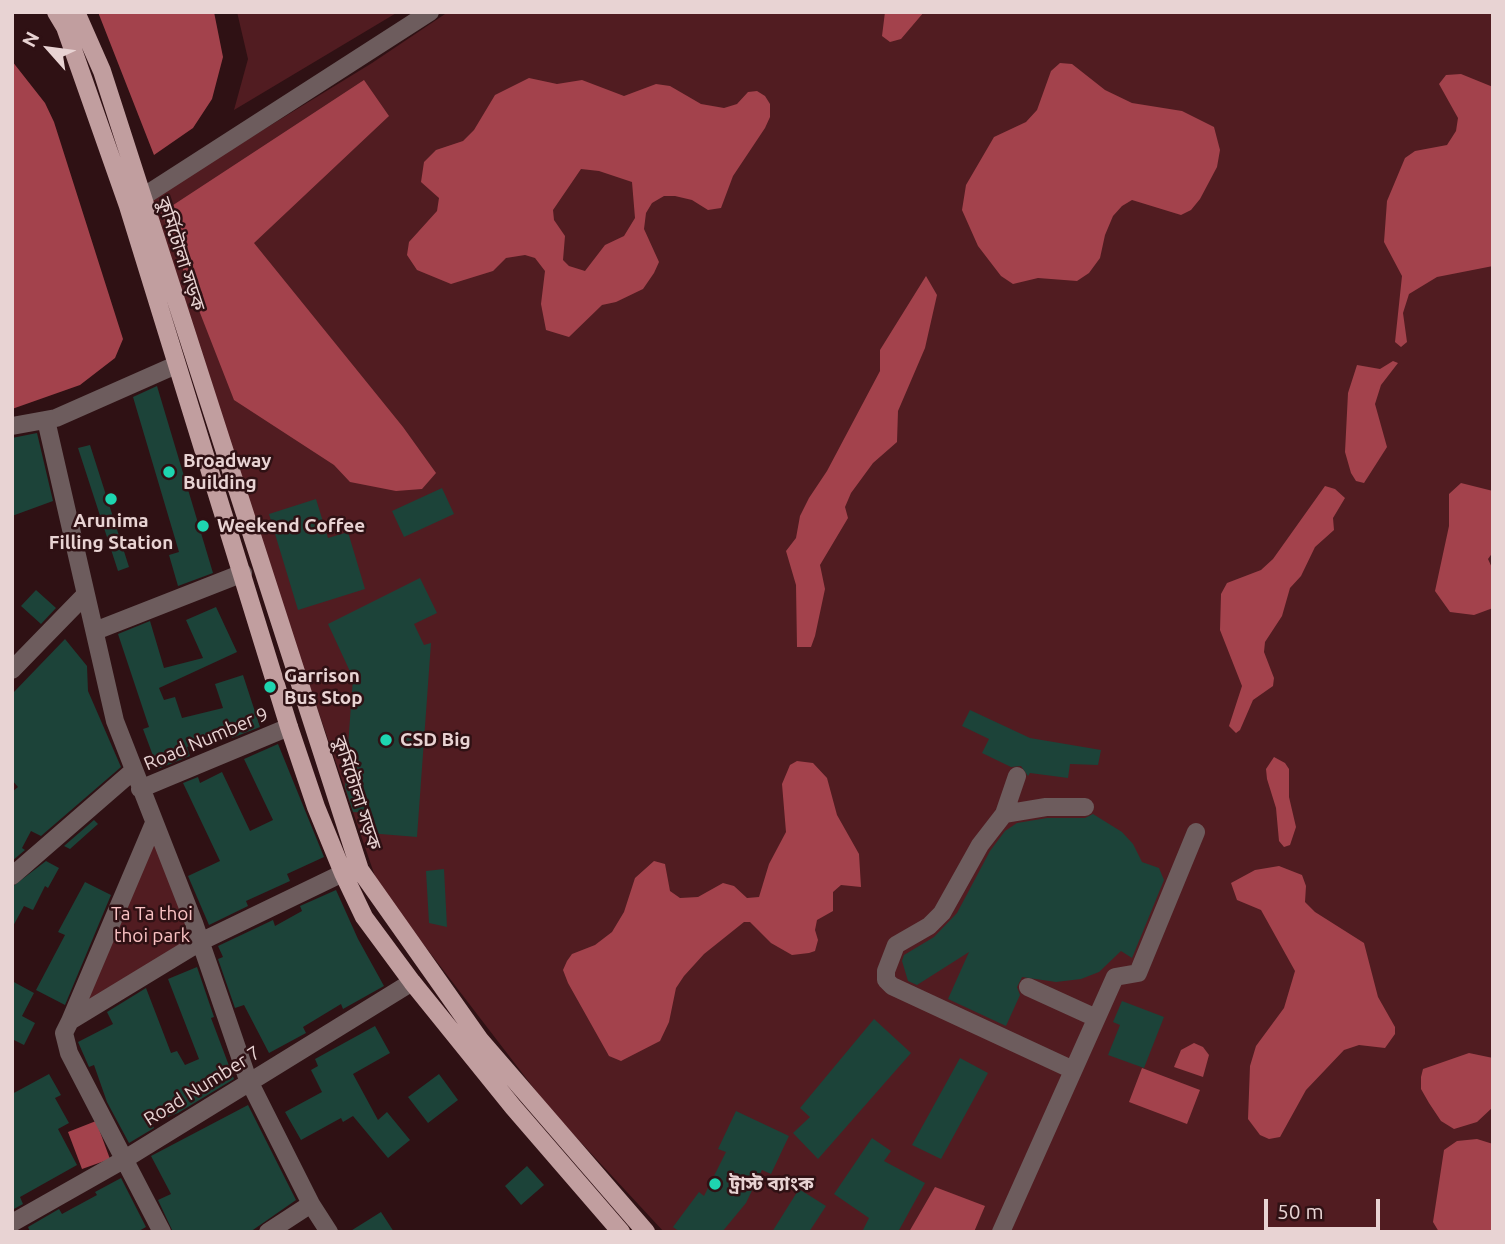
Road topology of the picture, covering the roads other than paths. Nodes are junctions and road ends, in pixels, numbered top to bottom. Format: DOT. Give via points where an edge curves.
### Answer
graph roads {
  1 [pos="56,12"];
  2 [pos="75,12"];
  3 [pos="430,12"];
  4 [pos="135,202"];
  5 [pos="176,365"];
  6 [pos="46,420"];
  7 [pos="12,426"];
  8 [pos="243,573"];
  9 [pos="85,595"];
  10 [pos="95,631"];
  11 [pos="12,670"];
  12 [pos="289,727"];
  13 [pos="133,771"];
  14 [pos="1017,776"];
  15 [pos="141,789"];
  16 [pos="1085,807"];
  17 [pos="1004,814"];
  18 [pos="154,823"];
  19 [pos="1196,832"];
  20 [pos="342,873"];
  21 [pos="12,876"];
  22 [pos="200,942"];
  23 [pos="412,982"];
  24 [pos="1028,988"];
  25 [pos="1096,1018"];
  26 [pos="70,1021"];
  27 [pos="1073,1070"];
  28 [pos="250,1082"];
  29 [pos="125,1159"];
  30 [pos="311,1204"];
  31 [pos="12,1223"];
  32 [pos="162,1232"];
  33 [pos="268,1232"];
  34 [pos="329,1232"];
  35 [pos="621,1232"];
  36 [pos="646,1232"];
  37 [pos="1001,1232"];
  1 -- 4 [label="main road, কুর্মিটোলা সড়ক"];
  2 -- 4 [label="main road, কুর্মিটোলা সড়ক" via="102,71"];
  3 -- 4 [label="street"];
  4 -- 5 [label="main road, কুর্মিটোলা সড়ক"];
  4 -- 36 [label="main road, কুর্মিটোলা সড়ক" via="360,870 480,1040"];
  5 -- 6 [label="street"];
  5 -- 8 [label="main road, কুর্মিটোলা সড়ক"];
  6 -- 7 [label="street"];
  6 -- 9 [label="street"];
  8 -- 10 [label="street"];
  8 -- 12 [label="main road, কুর্মিটোলা সড়ক"];
  9 -- 10 [label="street"];
  9 -- 11 [label="street"];
  10 -- 13 [label="street" via="115,721"];
  12 -- 15 [label="street, Road Number 9"];
  12 -- 20 [label="main road, কুর্মিটোলা সড়ক"];
  13 -- 15 [label="street"];
  13 -- 21 [label="street, Road Number 9"];
  14 -- 17 [label="street"];
  15 -- 18 [label="street"];
  16 -- 17 [label="street"];
  17 -- 27 [label="street" via="980,845 943,912 896,946 888,959 886,980"];
  18 -- 22 [label="street"];
  18 -- 26 [label="street"];
  19 -- 25 [label="street" via="1138,973 1115,977"];
  20 -- 22 [label="street"];
  20 -- 23 [label="main road, কুর্মিটোলা সড়ক" via="365,917"];
  22 -- 26 [label="street"];
  22 -- 28 [label="street"];
  23 -- 28 [label="street, Road Number 7"];
  23 -- 35 [label="main road, কুর্মিটোলা সড়ক"];
  24 -- 25 [label="street"];
  25 -- 27 [label="street"];
  26 -- 29 [label="street" via="64,1033 69,1053"];
  27 -- 37 [label="street"];
  28 -- 29 [label="street, Road Number 7"];
  28 -- 30 [label="street"];
  29 -- 31 [label="street, Road Number 7"];
  29 -- 32 [label="street"];
  30 -- 33 [label="street"];
  30 -- 34 [label="street"];
}
